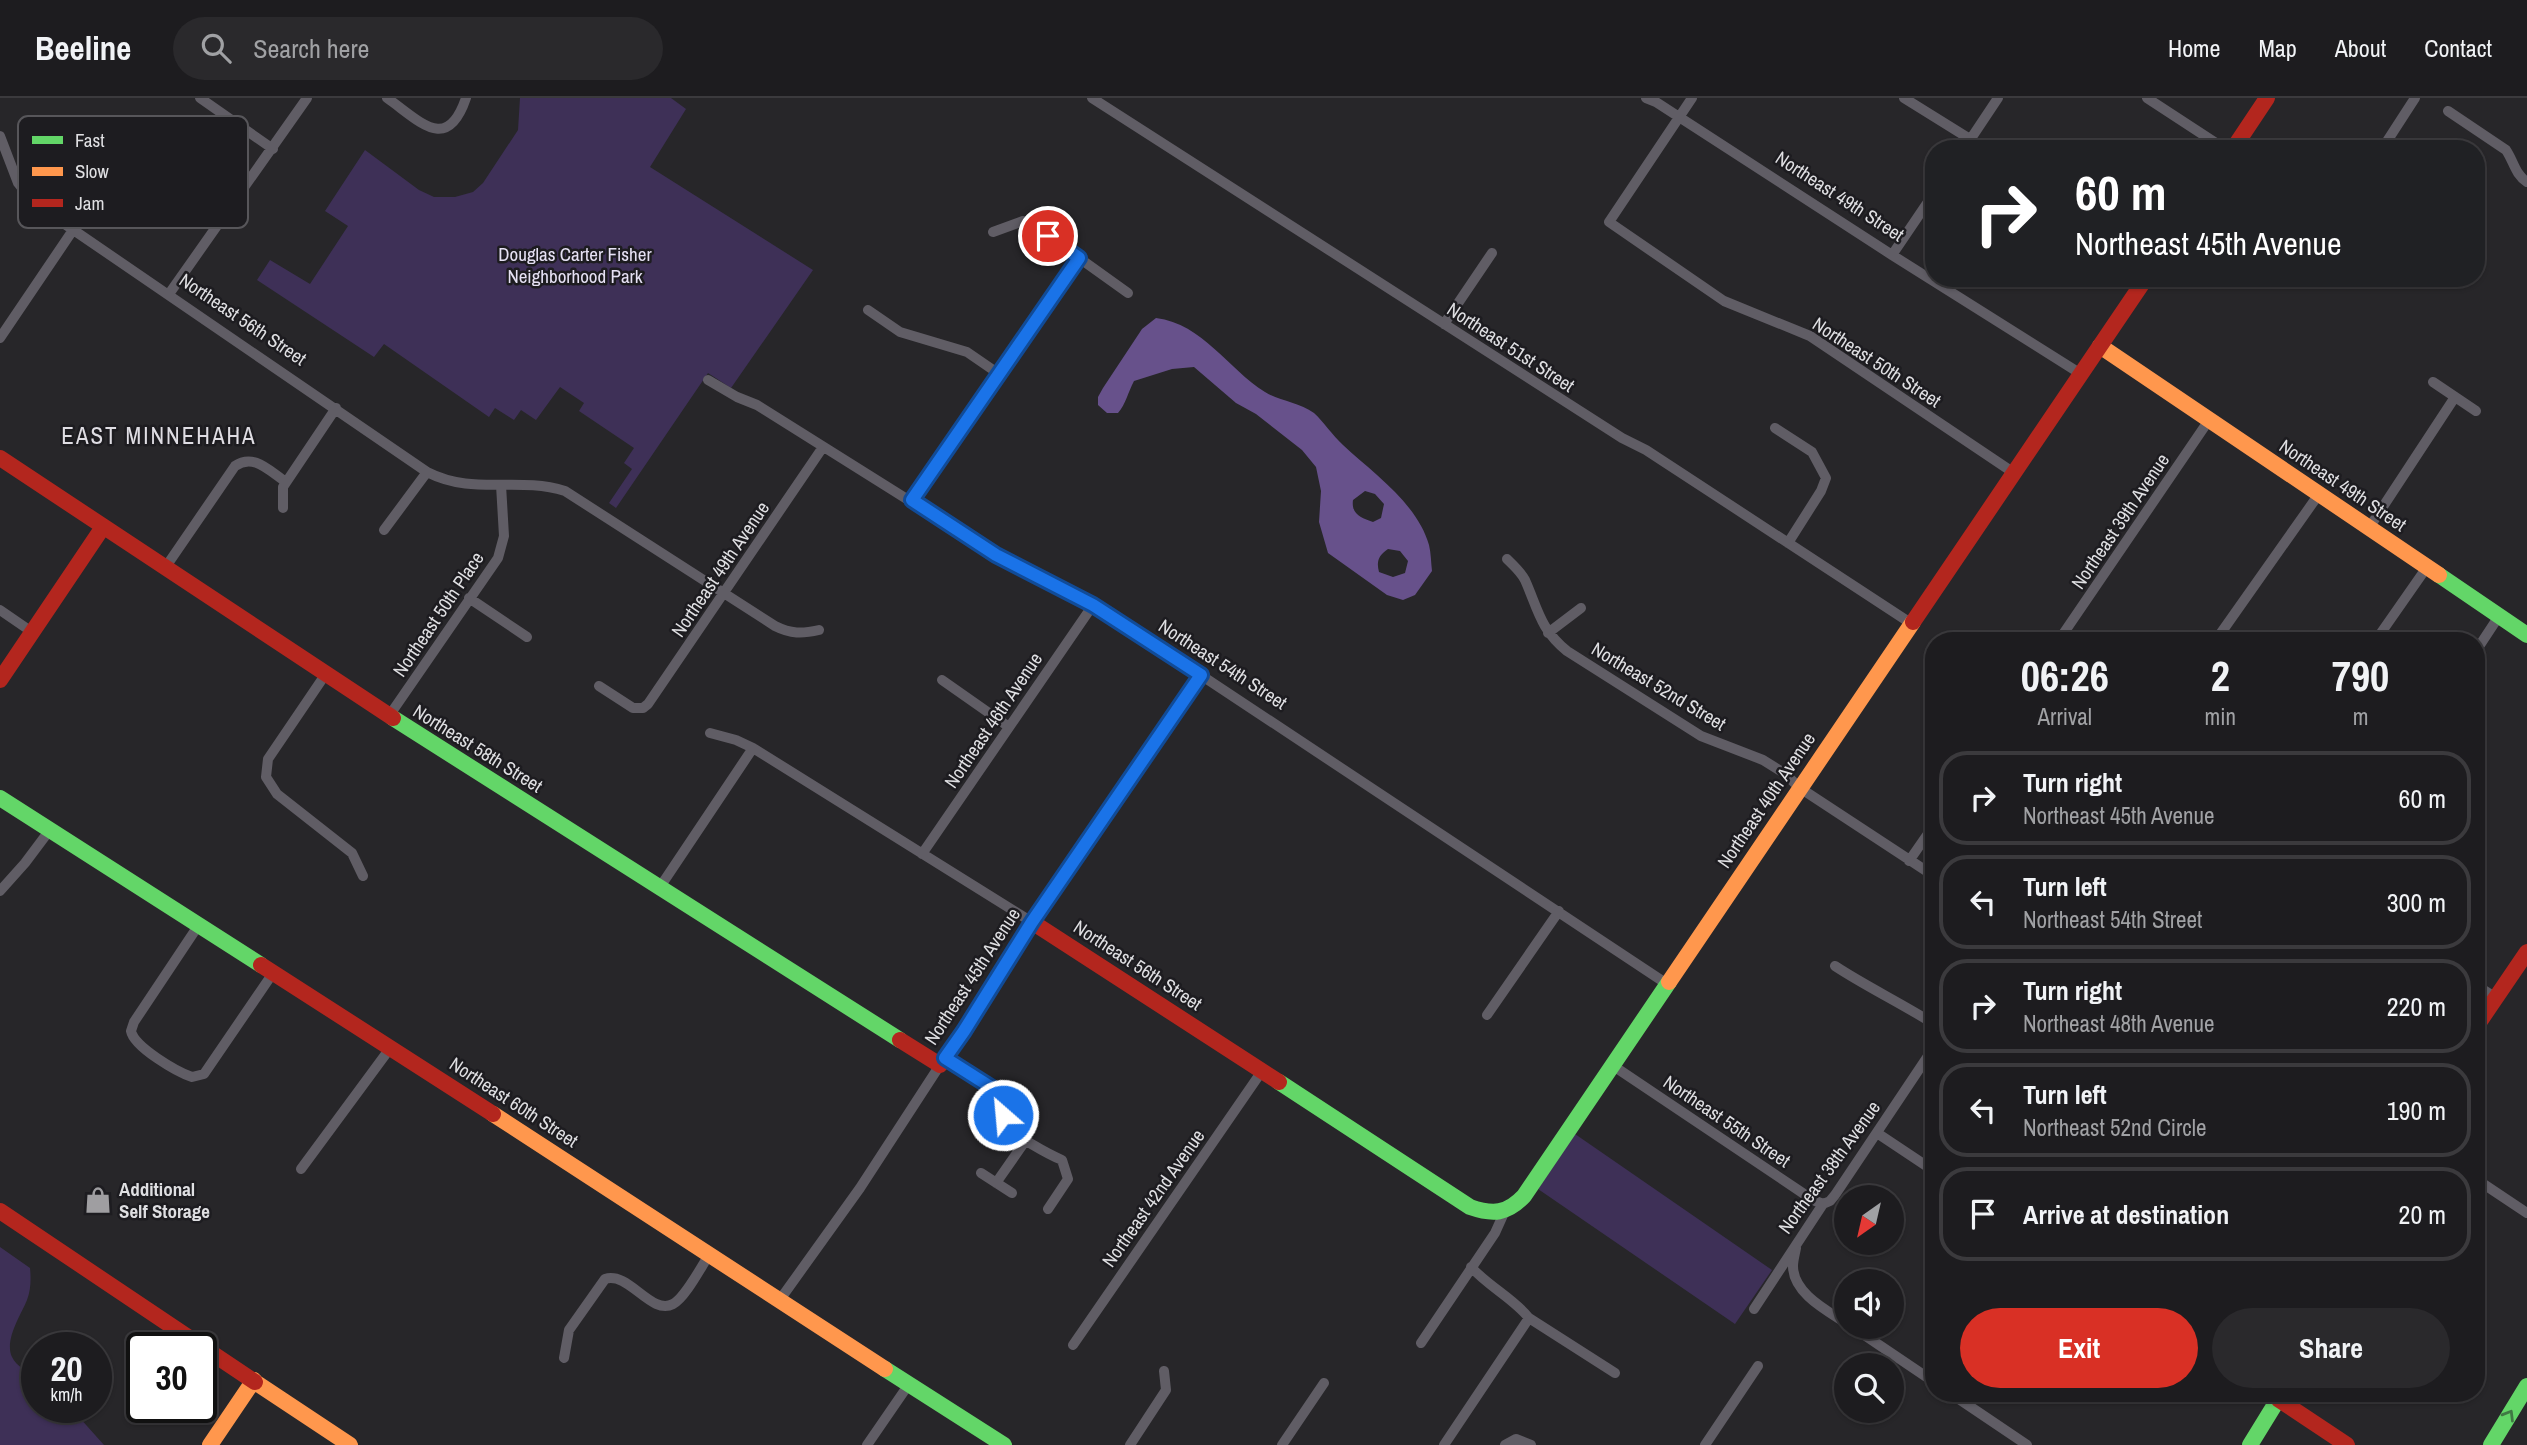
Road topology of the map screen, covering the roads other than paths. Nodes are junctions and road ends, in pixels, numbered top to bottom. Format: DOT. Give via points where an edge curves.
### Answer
graph roads {
  1 [pos="200,98"];
  2 [pos="307,98"];
  3 [pos="387,98"];
  4 [pos="466,98"];
  5 [pos="1091,98"];
  6 [pos="1114,98"];
  7 [pos="1646,98"];
  8 [pos="1692,98"];
  9 [pos="1904,98"];
  10 [pos="1998,98"];
  11 [pos="2147,98"];
  12 [pos="2267,98"];
  13 [pos="2415,98"];
  14 [pos="1107,108"];
  15 [pos="2448,111"];
  16 [pos="226,116"];
  17 [pos="1679,116"];
  18 [pos="248,132"];
  19 [pos="0,136"];
  20 [pos="1971,139"];
  21 [pos="2211,140"];
  22 [pos="2239,140"];
  23 [pos="2388,140"];
  24 [pos="273,149"];
  25 [pos="18,179"];
  26 [pos="2527,182"];
  27 [pos="248,184"];
  28 [pos="1925,206"];
  29 [pos="70,228"];
  30 [pos="216,228"];
  31 [pos="73,230"];
  32 [pos="993,232"];
  33 [pos="1492,253"];
  34 [pos="1892,254"];
  35 [pos="1079,258"];
  36 [pos="1925,275"];
  37 [pos="1944,287"];
  38 [pos="2140,287"];
  39 [pos="1128,293"];
  40 [pos="169,294"];
  41 [pos="868,310"];
  42 [pos="1444,324"];
  43 [pos="0,338"];
  44 [pos="2100,346"];
  45 [pos="999,374"];
  46 [pos="2081,374"];
  47 [pos="708,380"];
  48 [pos="2433,382"];
  49 [pos="2455,397"];
  50 [pos="336,408"];
  51 [pos="2476,411"];
  52 [pos="2209,420"];
  53 [pos="1774,428"];
  54 [pos="823,447"];
  55 [pos="0,458"];
  56 [pos="427,472"];
  57 [pos="2014,473"];
  58 [pos="286,482"];
  59 [pos="501,485"];
  60 [pos="2319,494"];
  61 [pos="912,500"];
  62 [pos="283,508"];
  63 [pos="103,527"];
  64 [pos="2369,528"];
  65 [pos="384,530"];
  66 [pos="1787,543"];
  67 [pos="1507,559"];
  68 [pos="2427,567"];
  69 [pos="165,568"];
  70 [pos="725,593"];
  71 [pos="469,598"];
  72 [pos="1093,605"];
  73 [pos="1581,608"];
  74 [pos="0,610"];
  75 [pos="2499,616"];
  76 [pos="1912,624"];
  77 [pos="820,630"];
  78 [pos="32,632"];
  79 [pos="2064,632"];
  80 [pos="2222,632"];
  81 [pos="2382,632"];
  82 [pos="1548,633"];
  83 [pos="2527,635"];
  84 [pos="527,637"];
  85 [pos="2485,637"];
  86 [pos="325,675"];
  87 [pos="1201,675"];
  88 [pos="0,680"];
  89 [pos="942,681"];
  90 [pos="599,686"];
  91 [pos="389,716"];
  92 [pos="1009,727"];
  93 [pos="710,733"];
  94 [pos="753,748"];
  95 [pos="1800,788"];
  96 [pos="0,797"];
  97 [pos="49,831"];
  98 [pos="1925,838"];
  99 [pos="922,854"];
  100 [pos="1909,861"];
  101 [pos="1925,871"];
  102 [pos="363,876"];
  103 [pos="660,887"];
  104 [pos="0,891"];
  105 [pos="1559,911"];
  106 [pos="1032,922"];
  107 [pos="198,926"];
  108 [pos="2527,952"];
  109 [pos="1835,966"];
  110 [pos="273,973"];
  111 [pos="1667,984"];
  112 [pos="2485,991"];
  113 [pos="2496,998"];
  114 [pos="1487,1014"];
  115 [pos="2485,1014"];
  116 [pos="1925,1018"];
  117 [pos="391,1047"];
  118 [pos="942,1061"];
  119 [pos="1925,1061"];
  120 [pos="1612,1065"];
  121 [pos="1262,1071"];
  122 [pos="1877,1133"];
  123 [pos="1026,1140"];
  124 [pos="1925,1165"];
  125 [pos="301,1169"];
  126 [pos="981,1173"];
  127 [pos="996,1183"];
  128 [pos="2485,1185"];
  129 [pos="1012,1193"];
  130 [pos="1823,1204"];
  131 [pos="1048,1209"];
  132 [pos="0,1211"];
  133 [pos="1504,1213"];
  134 [pos="2527,1213"];
  135 [pos="1797,1242"];
  136 [pos="709,1255"];
  137 [pos="1471,1268"];
  138 [pos="779,1301"];
  139 [pos="1754,1309"];
  140 [pos="1834,1315"];
  141 [pos="1529,1318"];
  142 [pos="1871,1339"];
  143 [pos="1421,1343"];
  144 [pos="1073,1345"];
  145 [pos="564,1359"];
  146 [pos="1758,1366"];
  147 [pos="1164,1371"];
  148 [pos="1615,1373"];
  149 [pos="1925,1376"];
  150 [pos="254,1380"];
  151 [pos="1324,1383"];
  152 [pos="909,1384"];
  153 [pos="2527,1385"];
  154 [pos="1963,1402"];
  155 [pos="2272,1402"];
  156 [pos="2286,1402"];
  157 [pos="210,1445"];
  158 [pos="350,1445"];
  159 [pos="867,1445"];
  160 [pos="1004,1445"];
  161 [pos="1130,1445"];
  162 [pos="1282,1445"];
  163 [pos="1444,1445"];
  164 [pos="1505,1445"];
  165 [pos="1531,1445"];
  166 [pos="1705,1445"];
  167 [pos="2027,1445"];
  168 [pos="2250,1445"];
  169 [pos="2347,1445"];
  170 [pos="2491,1445"];
  1 -- 16 [label="street"];
  2 -- 24 [label="street"];
  3 -- 4 [label="street" via="436,130 446,129 460,114"];
  5 -- 14 [label="street, Northeast 51st Street"];
  6 -- 14 [label="street"];
  7 -- 17 [label="street, Northeast 49th Street"];
  8 -- 17 [label="street"];
  9 -- 20 [label="street"];
  10 -- 20 [label="street"];
  11 -- 21 [label="street"];
  12 -- 22 [label="street"];
  13 -- 23 [label="street"];
  14 -- 42 [label="street, Northeast 51st Street"];
  15 -- 26 [label="street" via="2506,150"];
  17 -- 34 [label="street, Northeast 49th Street"];
  17 -- 57 [label="street, Northeast 50th Street" via="1609,222 1724,301 1810,336"];
  18 -- 24 [label="street"];
  19 -- 25 [label="street, Northeast 56th Street"];
  24 -- 27 [label="street"];
  28 -- 34 [label="street"];
  29 -- 31 [label="street, Northeast 56th Street"];
  30 -- 40 [label="street"];
  31 -- 40 [label="street, Northeast 56th Street"];
  31 -- 43 [label="street"];
  32 -- 35 [label="street" via="1023,221"];
  33 -- 42 [label="street"];
  34 -- 36 [label="street, Northeast 49th Street"];
  35 -- 39 [label="street"];
  35 -- 45 [label="street"];
  37 -- 46 [label="street, Northeast 49th Street"];
  38 -- 44 [label="street, Northeast 40th Avenue"];
  40 -- 50 [label="street, Northeast 56th Street"];
  41 -- 45 [label="street" via="900,332 967,352"];
  42 -- 66 [label="street, Northeast 51st Street"];
  44 -- 46 [label="street, Northeast 40th Avenue"];
  44 -- 52 [label="street, Northeast 49th Street"];
  45 -- 61 [label="street"];
  46 -- 57 [label="street, Northeast 40th Avenue"];
  47 -- 54 [label="street, Northeast 54th Street"];
  48 -- 49 [label="street"];
  49 -- 51 [label="street"];
  49 -- 64 [label="street"];
  50 -- 56 [label="street, Northeast 56th Street"];
  50 -- 58 [label="street"];
  52 -- 60 [label="street, Northeast 49th Street"];
  52 -- 79 [label="street, Northeast 39th Avenue"];
  53 -- 66 [label="street" via="1812,452 1826,478"];
  54 -- 61 [label="street, Northeast 54th Street"];
  54 -- 70 [label="street, Northeast 49th Avenue"];
  55 -- 63 [label="street, Northeast 58th Street"];
  56 -- 59 [label="street, Northeast 56th Street" via="454,484"];
  56 -- 65 [label="street"];
  57 -- 76 [label="street, Northeast 40th Avenue"];
  58 -- 62 [label="street"];
  58 -- 69 [label="street" via="253,460 235,466"];
  59 -- 70 [label="street" via="531,484 565,491"];
  59 -- 71 [label="street, Northeast 50th Place" via="502,550"];
  60 -- 64 [label="street, Northeast 49th Street"];
  60 -- 80 [label="street"];
  61 -- 72 [label="street, Northeast 54th Street" via="996,555"];
  63 -- 69 [label="street, Northeast 58th Street"];
  63 -- 78 [label="street"];
  64 -- 68 [label="street, Northeast 49th Street"];
  66 -- 76 [label="street, Northeast 51st Street"];
  67 -- 82 [label="street, Northeast 52nd Street" via="1524,578"];
  68 -- 75 [label="street, Northeast 49th Street"];
  68 -- 81 [label="street"];
  69 -- 86 [label="street, Northeast 58th Street"];
  70 -- 77 [label="street" via="789,633"];
  70 -- 90 [label="street, Northeast 49th Avenue" via="642,708 634,708"];
  71 -- 84 [label="street"];
  71 -- 91 [label="street, Northeast 50th Place"];
  72 -- 87 [label="street, Northeast 54th Street"];
  72 -- 92 [label="street, Northeast 46th Avenue"];
  73 -- 82 [label="street"];
  74 -- 78 [label="street"];
  75 -- 83 [label="street, Northeast 49th Street"];
  75 -- 85 [label="street"];
  76 -- 95 [label="street, Northeast 40th Avenue"];
  78 -- 88 [label="street"];
  82 -- 95 [label="street, Northeast 52nd Street" via="1567,651 1701,736 1763,760"];
  86 -- 91 [label="street, Northeast 58th Street"];
  86 -- 102 [label="street" via="268,759 266,777 276,794 352,853"];
  87 -- 105 [label="street, Northeast 54th Street"];
  87 -- 106 [label="street, Northeast 45th Avenue"];
  89 -- 92 [label="street"];
  91 -- 103 [label="street, Northeast 58th Street"];
  92 -- 99 [label="street, Northeast 46th Avenue"];
  93 -- 94 [label="street, Northeast 56th Street"];
  94 -- 99 [label="street, Northeast 56th Street"];
  94 -- 103 [label="street"];
  95 -- 100 [label="street, Northeast 52nd Street"];
  95 -- 111 [label="street, Northeast 40th Avenue"];
  96 -- 97 [label="street, Northeast 60th Street"];
  97 -- 104 [label="street"];
  97 -- 107 [label="street, Northeast 60th Street"];
  98 -- 100 [label="street"];
  99 -- 106 [label="street, Northeast 56th Street"];
  100 -- 101 [label="street, Northeast 52nd Street"];
  103 -- 118 [label="street, Northeast 58th Street"];
  105 -- 111 [label="street, Northeast 54th Street"];
  105 -- 114 [label="street"];
  106 -- 118 [label="street, Northeast 45th Avenue"];
  106 -- 121 [label="street, Northeast 56th Street"];
  107 -- 110 [label="street, Northeast 60th Street"];
  107 -- 110 [label="street" via="131,1034 138,1044 182,1072 192,1077 207,1070"];
  108 -- 113 [label="street"];
  109 -- 116 [label="street"];
  110 -- 117 [label="street, Northeast 60th Street"];
  111 -- 120 [label="street, Northeast 40th Avenue"];
  112 -- 113 [label="street"];
  113 -- 115 [label="street"];
  117 -- 125 [label="street"];
  117 -- 136 [label="street, Northeast 60th Street"];
  118 -- 123 [label="street" via="1002,1097 1005,1124"];
  118 -- 138 [label="street, Northeast 45th Avenue" via="860,1188"];
  119 -- 122 [label="street, Northeast 38th Avenue"];
  120 -- 130 [label="street, Northeast 55th Street"];
  120 -- 133 [label="street, Northeast 40th Avenue" via="1521,1200"];
  121 -- 133 [label="street, Northeast 56th Street" via="1470,1206"];
  121 -- 144 [label="street, Northeast 42nd Avenue"];
  122 -- 124 [label="street"];
  122 -- 130 [label="street, Northeast 38th Avenue" via="1830,1202"];
  123 -- 127 [label="street"];
  123 -- 131 [label="street" via="1062,1160 1069,1179"];
  126 -- 127 [label="street"];
  127 -- 129 [label="street"];
  128 -- 134 [label="street"];
  130 -- 135 [label="street, Northeast 38th Avenue"];
  132 -- 150 [label="street"];
  133 -- 137 [label="street, Northeast 40th Avenue"];
  135 -- 139 [label="street, Northeast 38th Avenue"];
  135 -- 140 [label="street" via="1793,1266 1797,1281"];
  136 -- 138 [label="street, Northeast 60th Street"];
  136 -- 145 [label="street" via="679,1299 668,1306 617,1278 604,1279 569,1330"];
  137 -- 141 [label="street"];
  137 -- 143 [label="street, Northeast 40th Avenue"];
  138 -- 152 [label="street, Northeast 60th Street"];
  141 -- 148 [label="street"];
  141 -- 163 [label="street"];
  142 -- 149 [label="street"];
  146 -- 166 [label="street"];
  147 -- 161 [label="street" via="1166,1390"];
  150 -- 157 [label="street"];
  150 -- 158 [label="street"];
  151 -- 162 [label="street"];
  152 -- 159 [label="street"];
  152 -- 160 [label="street, Northeast 60th Street"];
  170 -- 153 [label="street, one-way"];
  154 -- 167 [label="street"];
  155 -- 168 [label="street"];
  156 -- 169 [label="street"];
  164 -- 165 [label="street" via="1516,1439"];
}
